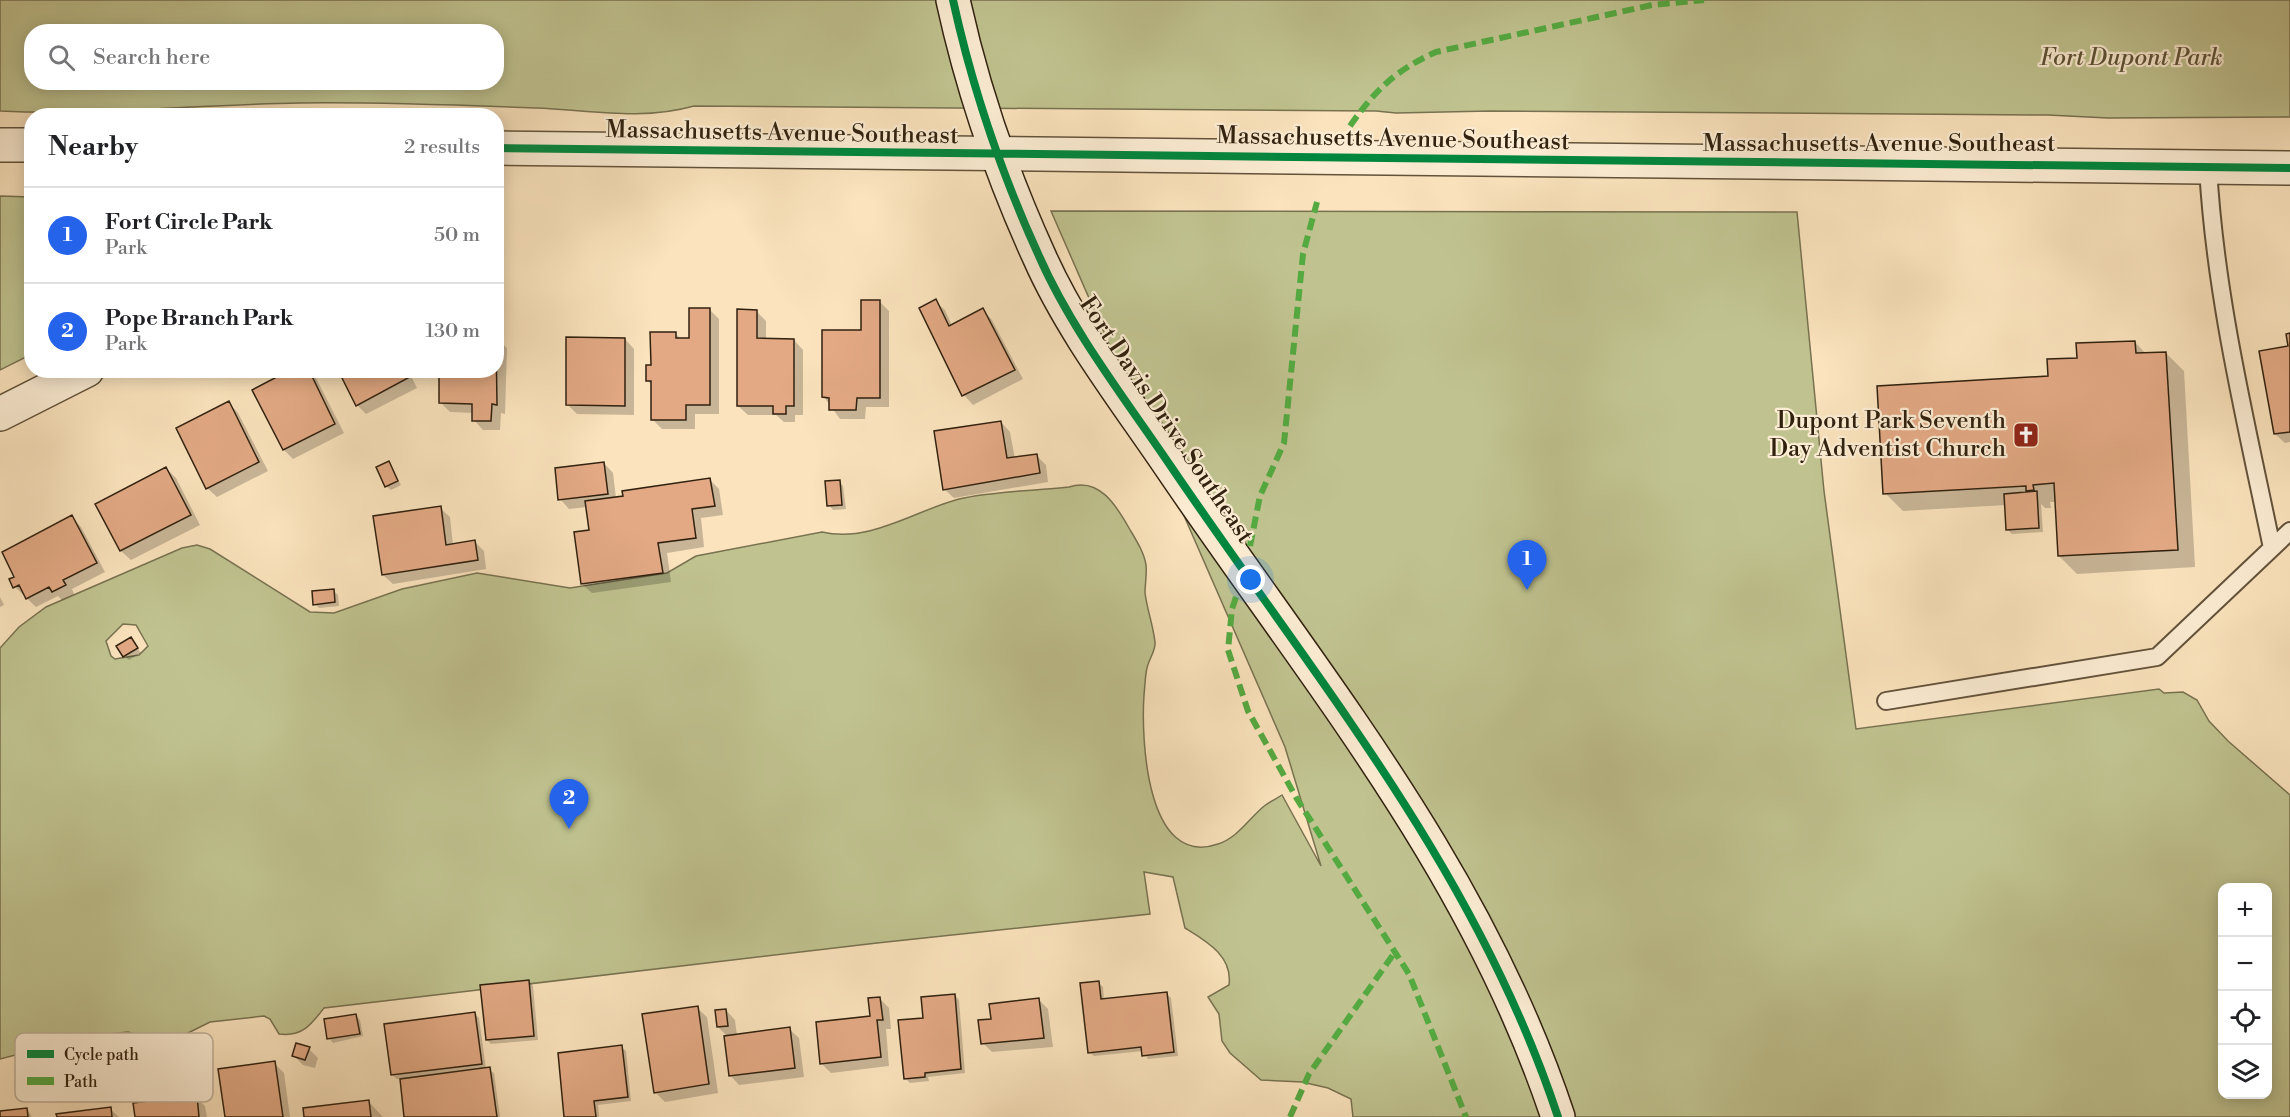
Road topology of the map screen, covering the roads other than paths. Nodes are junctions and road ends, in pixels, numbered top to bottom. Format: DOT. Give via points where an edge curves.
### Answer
graph roads {
  1 [pos="953,0"];
  2 [pos="0,145"];
  3 [pos="24,145"];
  4 [pos="504,148"];
  5 [pos="998,155"];
  6 [pos="2208,167"];
  7 [pos="2290,168"];
  8 [pos="71,378"];
  9 [pos="0,414"];
  10 [pos="2290,531"];
  11 [pos="2272,548"];
  12 [pos="1886,701"];
  13 [pos="1558,1117"];
  1 -- 5 [label="street, Fort Davis Drive Southeast"];
  2 -- 3 [label="street"];
  4 -- 5 [label="street, Massachusetts Avenue Southeast"];
  5 -- 6 [label="street, Massachusetts Avenue Southeast"];
  5 -- 13 [label="street, Fort Davis Drive Southeast" via="1039,256 1088,343 1243,571 1370,747 1454,884 1513,1000"];
  6 -- 7 [label="street, Massachusetts Avenue Southeast"];
  6 -- 11 [label="lane" via="2214,243 2232,353"];
  8 -- 9 [label="street"];
  10 -- 11 [label="lane"];
  11 -- 12 [label="lane" via="2157,657"];
}
